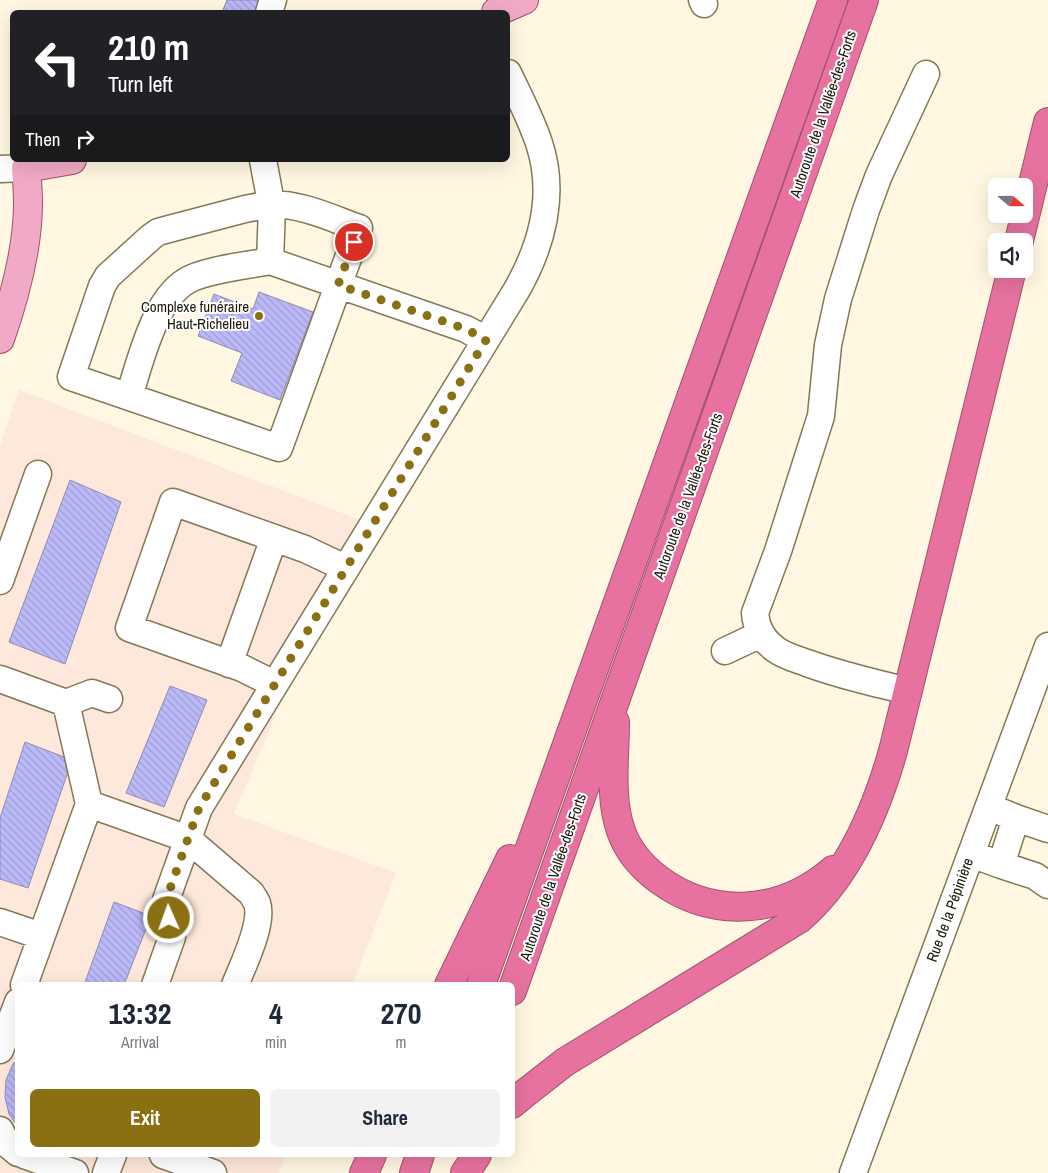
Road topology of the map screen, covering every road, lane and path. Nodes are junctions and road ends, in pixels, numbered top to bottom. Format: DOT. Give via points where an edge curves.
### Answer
graph roads {
  1 [pos="524,0"];
  2 [pos="833,0"];
  3 [pos="864,0"];
  4 [pos="501,10"];
  5 [pos="926,74"];
  6 [pos="510,77"];
  7 [pos="1048,122"];
  8 [pos="57,162"];
  9 [pos="263,162"];
  10 [pos="13,168"];
  11 [pos="271,204"];
  12 [pos="1021,233"];
  13 [pos="270,261"];
  14 [pos="1010,278"];
  15 [pos="338,285"];
  16 [pos="0,339"];
  17 [pos="486,340"];
  18 [pos="129,396"];
  19 [pos="38,474"];
  20 [pos="274,538"];
  21 [pos="345,568"];
  22 [pos="0,581"];
  23 [pos="761,634"];
  24 [pos="1048,646"];
  25 [pos="725,651"];
  26 [pos="229,664"];
  27 [pos="0,679"];
  28 [pos="274,684"];
  29 [pos="908,691"];
  30 [pos="108,699"];
  31 [pos="615,702"];
  32 [pos="66,703"];
  33 [pos="571,732"];
  34 [pos="89,804"];
  35 [pos="989,807"];
  36 [pos="1016,818"];
  37 [pos="1048,829"];
  38 [pos="188,839"];
  39 [pos="971,854"];
  40 [pos="848,858"];
  41 [pos="1001,865"];
  42 [pos="1048,886"];
  43 [pos="0,922"];
  44 [pos="41,936"];
  45 [pos="24,982"];
  46 [pos="156,982"];
  47 [pos="236,982"];
  48 [pos="450,982"];
  49 [pos="482,982"];
  50 [pos="515,983"];
  51 [pos="15,1008"];
  52 [pos="0,1050"];
  53 [pos="515,1102"];
  54 [pos="26,1157"];
  55 [pos="112,1157"];
  56 [pos="169,1157"];
  57 [pos="371,1157"];
  58 [pos="419,1157"];
  59 [pos="454,1157"];
  60 [pos="476,1157"];
  61 [pos="47,1168"];
  62 [pos="857,1172"];
  63 [pos="75,1173"];
  64 [pos="106,1173"];
  65 [pos="213,1173"];
  66 [pos="364,1173"];
  67 [pos="414,1173"];
  68 [pos="448,1173"];
  69 [pos="464,1173"];
  1 -- 4 [label="main road"];
  2 -- 33 [label="highway, Autoroute de la Vallée-des-Forts"];
  3 -- 31 [label="highway, Autoroute de la Vallée-des-Forts"];
  5 -- 23 [label="street" via="879,175 838,299 828,344 821,416 757,606 756,622"];
  6 -- 17 [label="street" via="540,145 546,202 534,257"];
  7 -- 12 [label="highway"];
  8 -- 10 [label="main road"];
  9 -- 11 [label="street"];
  10 -- 16 [label="main road" via="28,201 25,240"];
  11 -- 13 [label="street"];
  11 -- 15 [label="street" via="298,206 359,228"];
  11 -- 18 [label="street" via="158,232 108,276 71,376"];
  13 -- 15 [label="street"];
  13 -- 18 [label="street" via="193,278 170,294 161,308"];
  14 -- 29 [label="highway"];
  15 -- 17 [label="street" via="466,329"];
  15 -- 18 [label="street" via="280,448"];
  17 -- 21 [label="street"];
  19 -- 22 [label="street"];
  20 -- 21 [label="street"];
  20 -- 26 [label="street"];
  20 -- 26 [label="street" via="173,502 129,628"];
  21 -- 28 [label="street"];
  23 -- 25 [label="street"];
  23 -- 29 [label="street" via="784,654 855,678"];
  24 -- 35 [label="street, Rue de la Pépinière"];
  26 -- 28 [label="street"];
  27 -- 32 [label="street"];
  28 -- 38 [label="street" via="199,808"];
  29 -- 40 [label="highway" via="878,800"];
  30 -- 32 [label="street" via="92,694"];
  31 -- 40 [label="highway" via="614,803 617,818 638,861 666,885 717,906 750,907 770,904 800,892"];
  31 -- 50 [label="highway, Autoroute de la Vallée-des-Forts"];
  32 -- 34 [label="street"];
  33 -- 48 [label="highway"];
  33 -- 49 [label="highway, Autoroute de la Vallée-des-Forts"];
  34 -- 38 [label="street"];
  34 -- 44 [label="street"];
  35 -- 36 [label="street"];
  35 -- 39 [label="street, Rue de la Pépinière"];
  36 -- 37 [label="street"];
  36 -- 41 [label="street"];
  38 -- 46 [label="street" via="166,900 172,937"];
  38 -- 47 [label="street" via="251,892 257,903 254,934"];
  39 -- 41 [label="street"];
  39 -- 62 [label="street, Rue de la Pépinière"];
  40 -- 53 [label="highway" via="824,895 799,919 565,1062"];
  41 -- 42 [label="street" via="1036,876"];
  43 -- 44 [label="street"];
  44 -- 45 [label="street"];
  51 -- 52 [label="street"];
  54 -- 61 [label="street"];
  55 -- 64 [label="street"];
  56 -- 65 [label="street"];
  57 -- 66 [label="highway"];
  58 -- 67 [label="highway"];
  59 -- 68 [label="highway"];
  60 -- 69 [label="highway"];
  61 -- 63 [label="street"];
}
